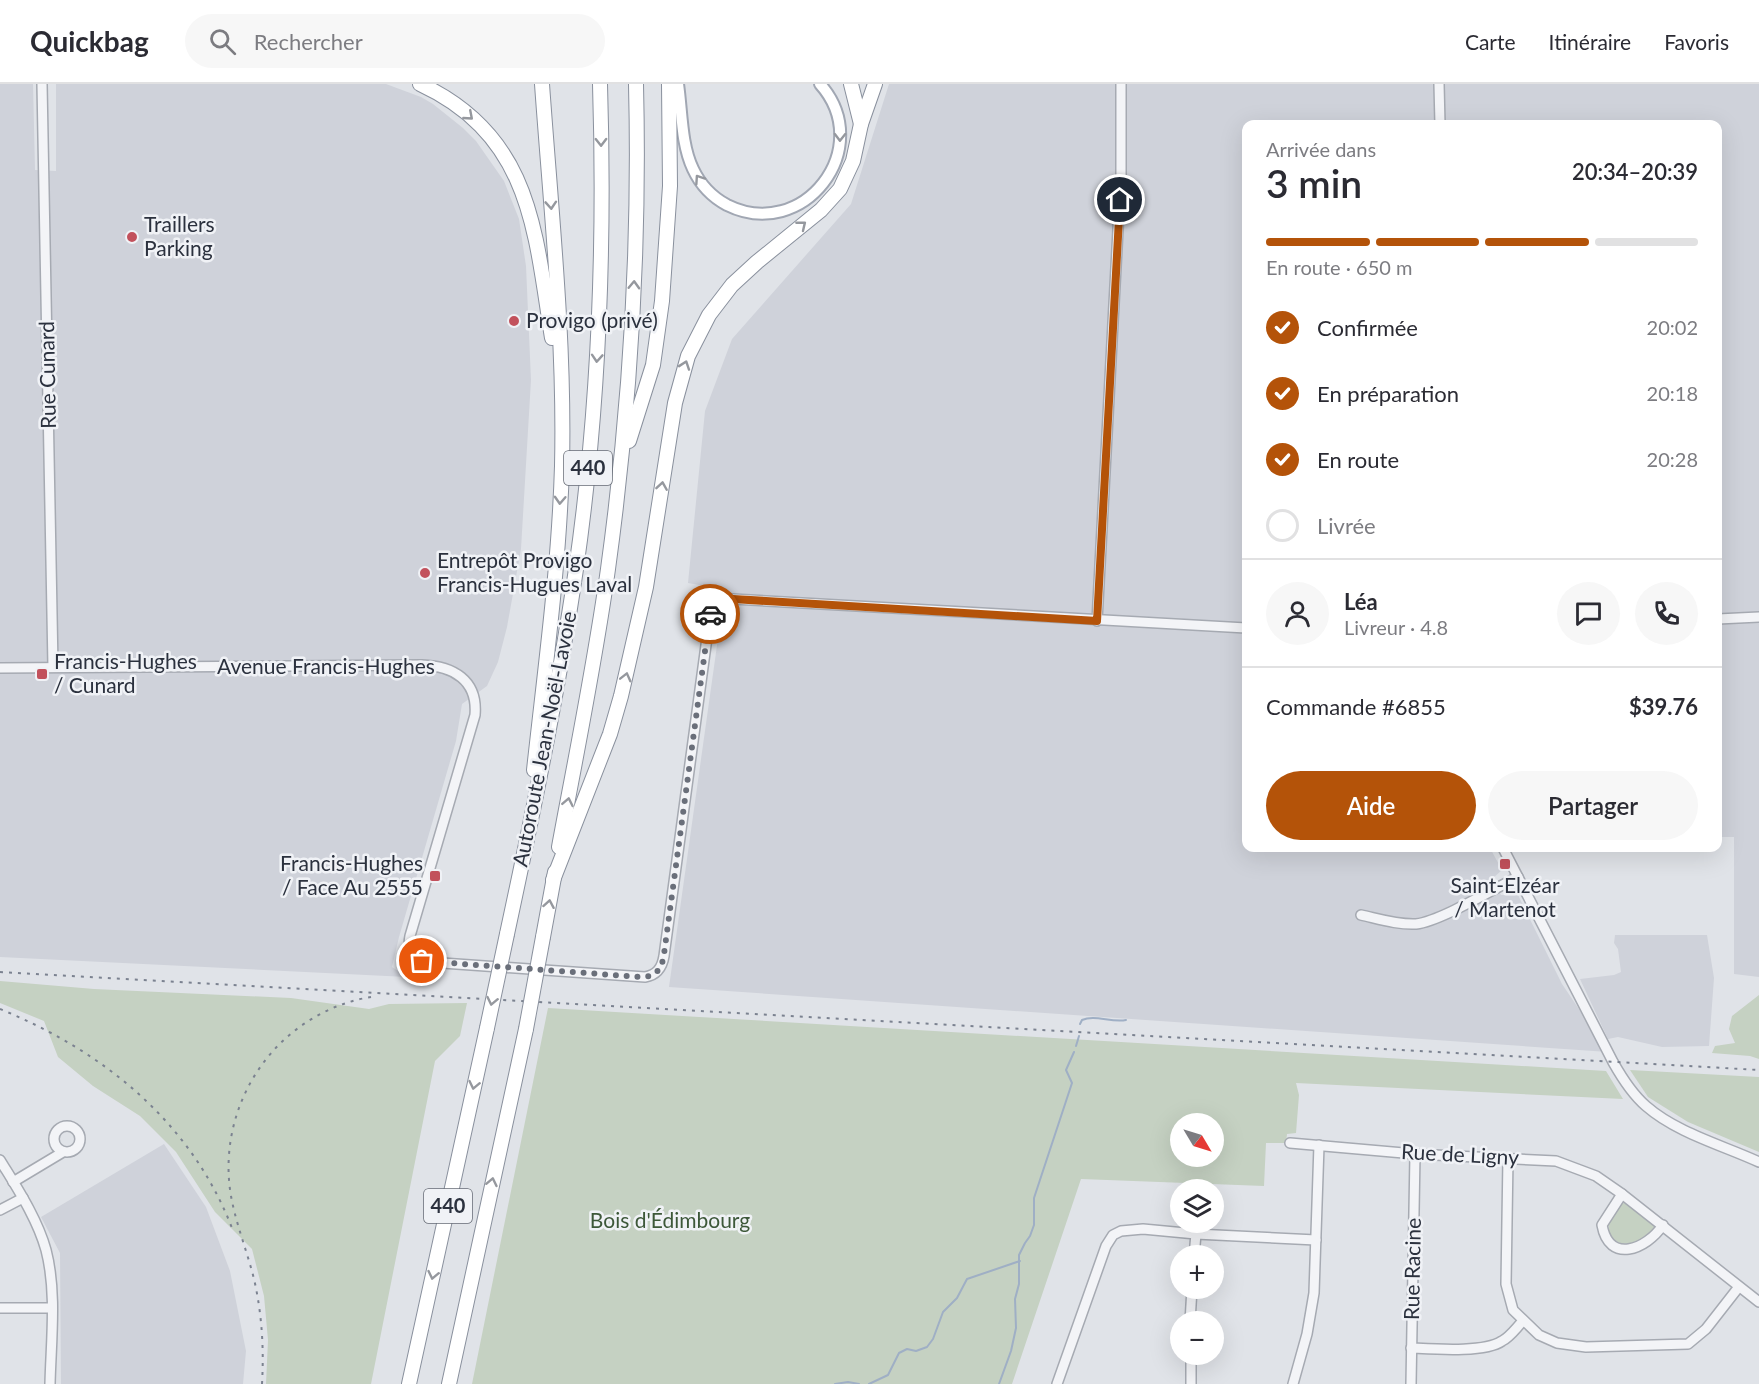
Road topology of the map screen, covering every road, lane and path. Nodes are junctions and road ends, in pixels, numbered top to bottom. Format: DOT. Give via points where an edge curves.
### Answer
graph roads {
  1 [pos="42,84"];
  2 [pos="420,84"];
  3 [pos="542,84"];
  4 [pos="600,84"];
  5 [pos="636,84"];
  6 [pos="669,84"];
  7 [pos="678,84"];
  8 [pos="820,84"];
  9 [pos="851,84"];
  10 [pos="875,84"];
  11 [pos="1121,84"];
  12 [pos="1439,84"];
  13 [pos="1440,120"];
  14 [pos="861,124"];
  15 [pos="562,399"];
  16 [pos="621,469"];
  17 [pos="1759,617"];
  18 [pos="1722,619"];
  19 [pos="1097,621"];
  20 [pos="1242,628"];
  21 [pos="53,667"];
  22 [pos="0,668"];
  23 [pos="525,847"];
  24 [pos="1505,852"];
  25 [pos="1518,877"];
  26 [pos="553,880"];
  27 [pos="1361,915"];
  28 [pos="1290,1143"];
  29 [pos="1318,1145"];
  30 [pos="63,1152"];
  31 [pos="1415,1154"];
  32 [pos="1508,1158"];
  33 [pos="0,1160"];
  34 [pos="1759,1162"];
  35 [pos="13,1182"];
  36 [pos="1622,1194"];
  37 [pos="23,1198"];
  38 [pos="0,1210"];
  39 [pos="1663,1225"];
  40 [pos="1196,1234"];
  41 [pos="1316,1240"];
  42 [pos="1195,1245"];
  43 [pos="1738,1288"];
  44 [pos="1759,1302"];
  45 [pos="0,1308"];
  46 [pos="51,1308"];
  47 [pos="1523,1321"];
  48 [pos="1411,1348"];
  49 [pos="1191,1365"];
  50 [pos="50,1384"];
  51 [pos="409,1384"];
  52 [pos="448,1384"];
  53 [pos="1057,1384"];
  54 [pos="1191,1384"];
  55 [pos="1293,1384"];
  56 [pos="1411,1384"];
  1 -- 21 [label="street, Rue Cunard"];
  2 -- 15 [label="highway, one-way" via="452,102 481,128 501,151 522,187 538,245"];
  3 -- 15 [label="highway, one-way"];
  4 -- 23 [label="highway, Autoroute Jean-Noël-Lavoie / 440, one-way" via="601,261 589,457 563,656"];
  16 -- 5 [label="highway, Autoroute Jean-Noël-Lavoie / 440, one-way" via="634,270"];
  6 -- 16 [label="highway" via="669,209 659,325 653,365"];
  8 -- 7 [label="main road, one-way" via="834,105 839,124 840,145 834,166 806,200 784,210 761,213 723,202 696,176 686,146"];
  9 -- 14 [label="highway"];
  10 -- 14 [label="highway"];
  11 -- 19 [label="street" via="1122,155"];
  12 -- 13 [label="street"];
  26 -- 14 [label="highway, one-way" via="610,734 627,673 650,564 677,395 688,356 709,315 732,285 836,195 851,167"];
  15 -- 23 [label="highway, one-way" via="556,567"];
  26 -- 16 [label="highway, Autoroute Jean-Noël-Lavoie / 440, one-way" via="600,626"];
  17 -- 18 [label="street"];
  19 -- 20 [label="street, Avenue Francis-Hughes"];
  19 -- 21 [label="street, Avenue Francis-Hughes" via="733,599 716,603 710,616 664,956 659,970 645,977 428,962 412,953 410,936 474,719 472,692 451,670 407,665"];
  21 -- 22 [label="street, Avenue Francis-Hughes"];
  23 -- 51 [label="highway, Autoroute Jean-Noël-Lavoie / 440, one-way, bridge"];
  24 -- 25 [label="street"];
  25 -- 27 [label="street" via="1426,922 1405,924"];
  25 -- 34 [label="street" via="1613,1062 1638,1098 1665,1120"];
  52 -- 26 [label="highway, Autoroute Jean-Noël-Lavoie / 440, one-way, bridge" via="526,1029"];
  28 -- 29 [label="street, Rue de Ligny"];
  29 -- 31 [label="street, Rue de Ligny"];
  29 -- 41 [label="street"];
  30 -- 35 [label="street"];
  31 -- 32 [label="street, Rue de Ligny"];
  31 -- 48 [label="street, Rue Racine"];
  32 -- 36 [label="street, Rue de Ligny" via="1556,1161 1596,1176"];
  32 -- 47 [label="street" via="1506,1284 1513,1310"];
  33 -- 35 [label="street"];
  35 -- 37 [label="street"];
  36 -- 39 [label="street, Rue de Ligny"];
  36 -- 39 [label="street" via="1602,1225 1605,1238 1613,1246 1631,1249 1644,1245"];
  37 -- 38 [label="street"];
  37 -- 46 [label="street" via="45,1249"];
  39 -- 43 [label="street, Rue de Ligny"];
  40 -- 41 [label="street"];
  40 -- 42 [label="street"];
  40 -- 53 [label="street" via="1143,1229 1113,1235 1106,1245"];
  41 -- 55 [label="street" via="1314,1293"];
  43 -- 44 [label="street, Rue de Ligny"];
  43 -- 47 [label="street" via="1706,1329 1688,1344 1586,1347 1557,1343 1539,1335"];
  45 -- 46 [label="street"];
  46 -- 50 [label="street"];
  47 -- 48 [label="street" via="1495,1344 1466,1350"];
  48 -- 56 [label="street, Rue Racine"];
  49 -- 54 [label="street"];
}
